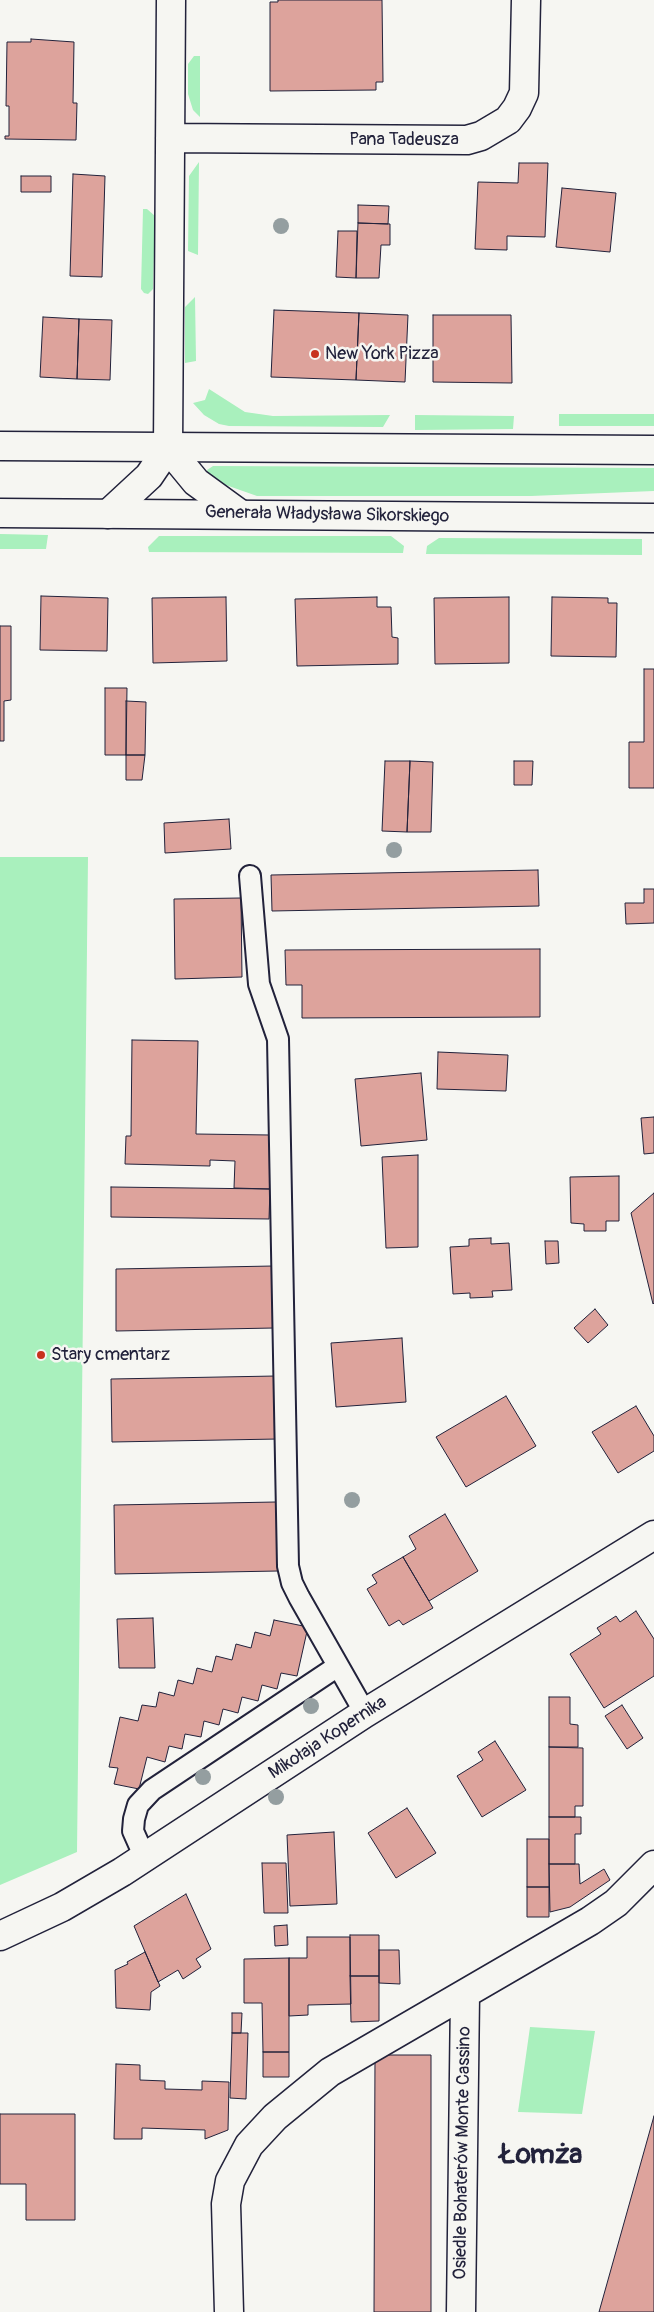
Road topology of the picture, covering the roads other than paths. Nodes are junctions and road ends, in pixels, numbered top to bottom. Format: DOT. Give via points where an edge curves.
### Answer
graph roads {
  1 [pos="171,0"];
  2 [pos="526,0"];
  3 [pos="170,138"];
  4 [pos="0,446"];
  5 [pos="168,448"];
  6 [pos="654,450"];
  7 [pos="0,513"];
  8 [pos="108,514"];
  9 [pos="240,514"];
  10 [pos="654,518"];
  11 [pos="250,876"];
  12 [pos="654,1535"];
  13 [pos="338,1666"];
  14 [pos="365,1713"];
  15 [pos="145,1858"];
  16 [pos="654,1865"];
  17 [pos="0,1936"];
  18 [pos="465,1995"];
  19 [pos="229,2312"];
  20 [pos="461,2312"];
  1 -- 3 [label="street"];
  2 -- 3 [label="street, Pana Tadeusza" via="524,93 508,120 481,136 467,140"];
  3 -- 5 [label="street"];
  4 -- 5 [label="street"];
  5 -- 6 [label="street"];
  5 -- 8 [label="street" via="149,476"];
  5 -- 9 [label="street" via="196,482"];
  7 -- 8 [label="street, Generała Władysława Sikorskiego"];
  8 -- 9 [label="street, Generała Władysława Sikorskiego"];
  9 -- 10 [label="street, Generała Władysława Sikorskiego"];
  11 -- 13 [label="lane" via="259,984 278,1039 288,1566 299,1597"];
  12 -- 14 [label="street, Mikołaja Kopernika"];
  13 -- 14 [label="lane"];
  13 -- 15 [label="lane" via="152,1790 138,1805 132,1831"];
  14 -- 15 [label="street, Mikołaja Kopernika"];
  15 -- 17 [label="street, Mikołaja Kopernika" via="62,1907"];
  16 -- 18 [label="street, Osiedle Bohaterów Monte Cassino" via="616,1903 590,1921"];
  18 -- 19 [label="street, Osiedle Bohaterów Monte Cassino" via="330,2072 275,2117 249,2145 230,2181 226,2204"];
  18 -- 20 [label="street, Osiedle Bohaterów Monte Cassino"];
}
